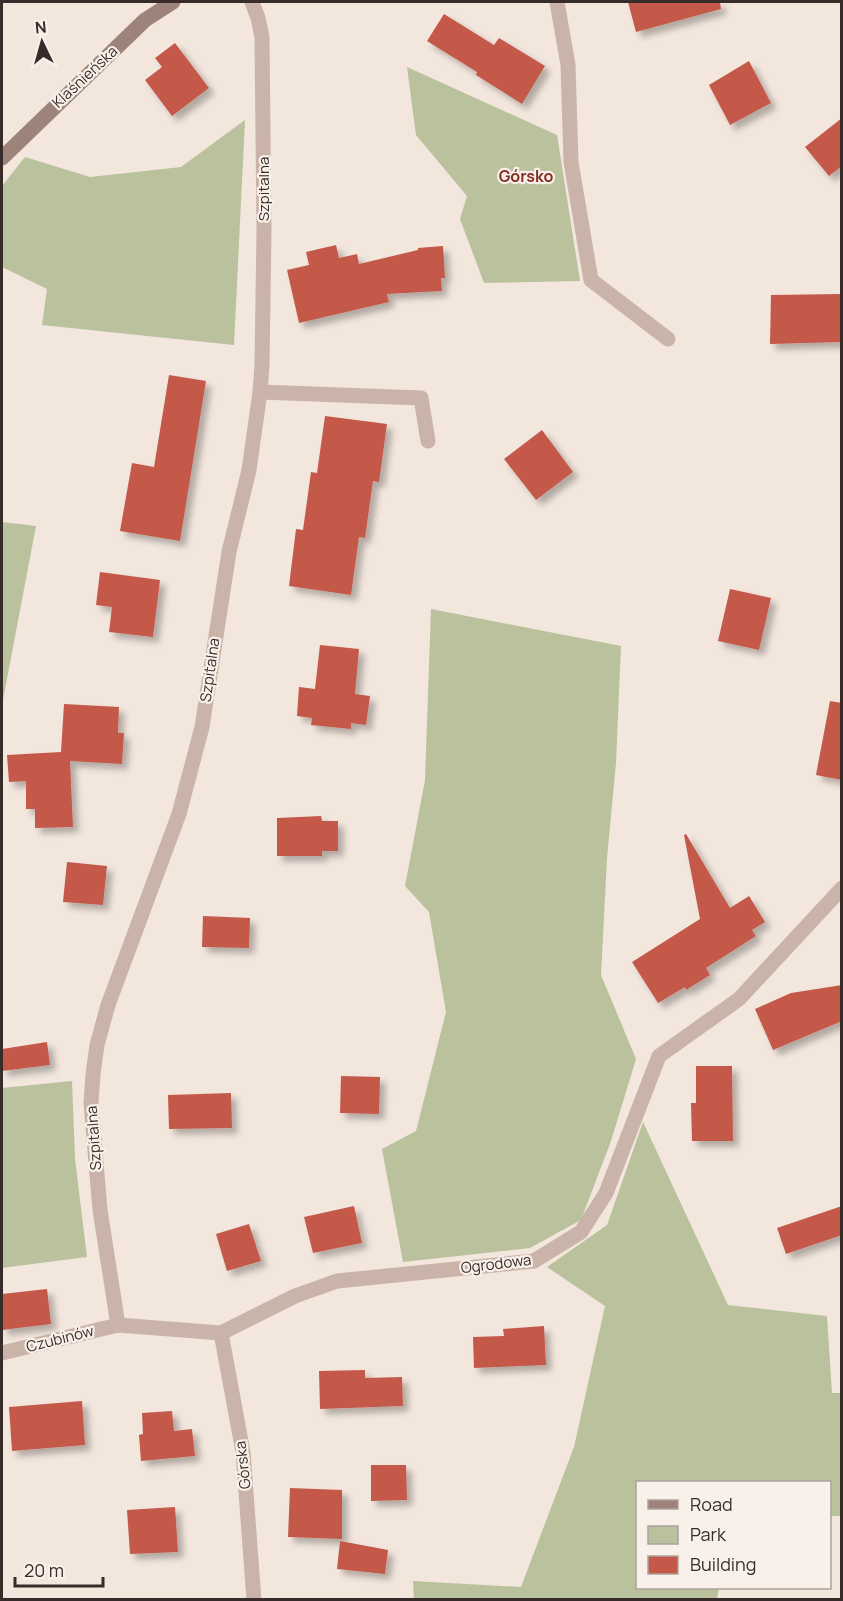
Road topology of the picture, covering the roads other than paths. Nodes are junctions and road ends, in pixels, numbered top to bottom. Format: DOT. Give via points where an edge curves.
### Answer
graph roads {
  1 [pos="172,2"];
  2 [pos="252,2"];
  3 [pos="557,2"];
  4 [pos="2,158"];
  5 [pos="668,339"];
  6 [pos="260,392"];
  7 [pos="428,441"];
  8 [pos="842,888"];
  9 [pos="118,1325"];
  10 [pos="221,1333"];
  11 [pos="2,1353"];
  12 [pos="254,1599"];
  1 -- 4 [label="street, Klaśnieńska" via="145,21"];
  2 -- 6 [label="street, Szpitalna" via="262,37 263,58"];
  3 -- 5 [label="street" via="568,65 571,162 591,280"];
  6 -- 7 [label="street" via="421,398"];
  6 -- 9 [label="street, Szpitalna" via="249,470 222,591 202,727 178,814 97,1045 93,1132 100,1210"];
  8 -- 10 [label="street, Ogrodowa" via="739,999 658,1056 606,1193 581,1232 534,1261 337,1281 295,1296"];
  9 -- 10 [label="street"];
  9 -- 11 [label="street, Czubinów"];
  10 -- 12 [label="street, Górska" via="243,1452"];
}
